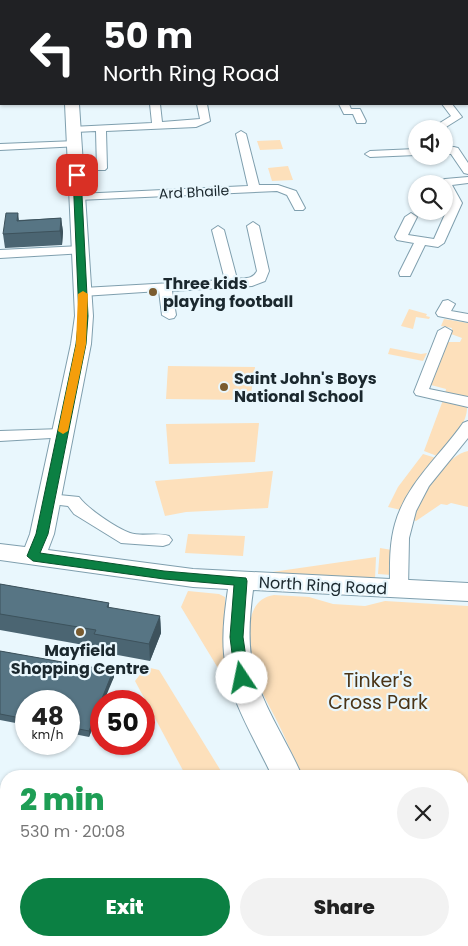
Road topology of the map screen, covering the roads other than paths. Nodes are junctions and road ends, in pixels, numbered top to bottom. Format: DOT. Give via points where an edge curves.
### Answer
graph roads {
  1 [pos="72,105"];
  2 [pos="155,105"];
  3 [pos="202,105"];
  4 [pos="344,105"];
  5 [pos="448,105"];
  6 [pos="361,120"];
  7 [pos="451,120"];
  8 [pos="157,126"];
  9 [pos="100,129"];
  10 [pos="241,134"];
  11 [pos="75,137"];
  12 [pos="0,147"];
  13 [pos="408,152"];
  14 [pos="370,154"];
  15 [pos="453,155"];
  16 [pos="101,168"];
  17 [pos="468,171"];
  18 [pos="468,180"];
  19 [pos="453,181"];
  20 [pos="254,189"];
  21 [pos="78,197"];
  22 [pos="453,197"];
  23 [pos="299,208"];
  24 [pos="453,210"];
  25 [pos="410,220"];
  26 [pos="448,220"];
  27 [pos="253,226"];
  28 [pos="218,230"];
  29 [pos="421,240"];
  30 [pos="81,250"];
  31 [pos="0,254"];
  32 [pos="405,273"];
  33 [pos="232,283"];
  34 [pos="165,288"];
  35 [pos="83,292"];
  36 [pos="448,304"];
  37 [pos="169,315"];
  38 [pos="468,318"];
  39 [pos="446,331"];
  40 [pos="468,402"];
  41 [pos="468,426"];
  42 [pos="62,434"];
  43 [pos="0,436"];
  44 [pos="463,443"];
  45 [pos="49,499"];
  46 [pos="162,540"];
  47 [pos="0,552"];
  48 [pos="33,556"];
  49 [pos="241,581"];
  50 [pos="399,589"];
  51 [pos="468,592"];
  52 [pos="284,770"];
  1 -- 11 [label="street"];
  2 -- 8 [label="street"];
  3 -- 8 [label="street" via="205,121"];
  4 -- 6 [label="street" via="348,112 356,111"];
  5 -- 7 [label="street" via="457,117"];
  8 -- 9 [label="street"];
  9 -- 11 [label="street"];
  9 -- 16 [label="street"];
  10 -- 20 [label="street"];
  11 -- 12 [label="street"];
  11 -- 21 [label="street"];
  13 -- 14 [label="street"];
  15 -- 17 [label="street"];
  18 -- 19 [label="street"];
  20 -- 21 [label="street, Ard Bhaile"];
  20 -- 23 [label="street, Ard Bhaile" via="287,190"];
  21 -- 30 [label="street"];
  22 -- 24 [label="street" via="456,203"];
  25 -- 29 [label="street" via="401,237"];
  26 -- 29 [label="street" via="438,242"];
  27 -- 33 [label="street" via="263,271 260,278 252,282"];
  28 -- 33 [label="street"];
  29 -- 32 [label="street"];
  30 -- 31 [label="street"];
  30 -- 35 [label="street"];
  33 -- 34 [label="street"];
  34 -- 35 [label="street"];
  34 -- 37 [label="street"];
  35 -- 42 [label="street" via="81,344"];
  36 -- 38 [label="street" via="444,313"];
  39 -- 40 [label="street" via="421,392"];
  41 -- 44 [label="street"];
  42 -- 43 [label="street"];
  42 -- 45 [label="street"];
  44 -- 50 [label="street" via="427,477 413,497 399,542"];
  45 -- 46 [label="street" via="73,501 80,510 127,539"];
  45 -- 48 [label="street" via="42,534"];
  47 -- 48 [label="street, North Ring Road"];
  48 -- 49 [label="street, North Ring Road" via="155,574"];
  49 -- 50 [label="street, North Ring Road"];
  49 -- 52 [label="street" via="236,637 239,666 246,689"];
  50 -- 51 [label="street, North Ring Road"];
}
